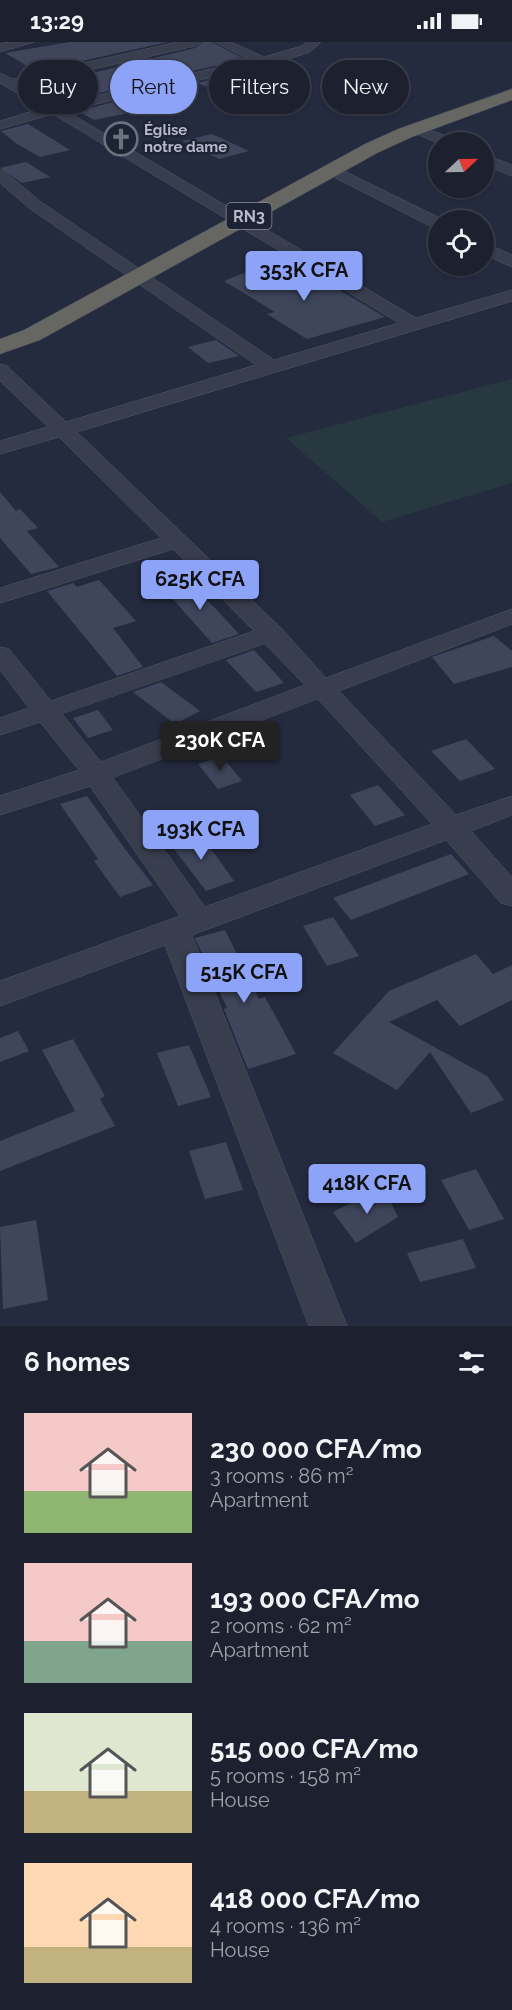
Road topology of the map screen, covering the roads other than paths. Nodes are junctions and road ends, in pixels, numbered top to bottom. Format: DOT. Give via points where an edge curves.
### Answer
graph roads {
  1 [pos="28,42"];
  2 [pos="195,42"];
  3 [pos="220,42"];
  4 [pos="315,42"];
  5 [pos="0,48"];
  6 [pos="261,60"];
  7 [pos="267,60"];
  8 [pos="209,74"];
  9 [pos="5,80"];
  10 [pos="507,96"];
  11 [pos="98,99"];
  12 [pos="38,114"];
  13 [pos="64,114"];
  14 [pos="0,125"];
  15 [pos="417,129"];
  16 [pos="428,134"];
  17 [pos="494,163"];
  18 [pos="331,170"];
  19 [pos="512,171"];
  20 [pos="0,175"];
  21 [pos="428,219"];
  22 [pos="242,220"];
  23 [pos="494,252"];
  24 [pos="512,261"];
  25 [pos="139,277"];
  26 [pos="512,295"];
  27 [pos="415,325"];
  28 [pos="0,347"];
  29 [pos="271,367"];
  30 [pos="0,370"];
  31 [pos="62,428"];
  32 [pos="0,448"];
  33 [pos="175,541"];
  34 [pos="0,596"];
  35 [pos="507,625"];
  36 [pos="272,633"];
  37 [pos="0,654"];
  38 [pos="322,687"];
  39 [pos="45,711"];
  40 [pos="0,727"];
  41 [pos="96,774"];
  42 [pos="512,805"];
  43 [pos="0,806"];
  44 [pos="451,826"];
  45 [pos="512,896"];
  46 [pos="186,923"];
  47 [pos="0,994"];
  48 [pos="328,1326"];
  1 -- 5 [label="street"];
  2 -- 9 [label="street"];
  3 -- 6 [label="street"];
  4 -- 7 [label="street" via="306,49"];
  8 -- 11 [label="street"];
  10 -- 15 [label="highway, RN3"];
  12 -- 14 [label="street"];
  13 -- 22 [label="street"];
  15 -- 16 [label="street"];
  15 -- 18 [label="highway, RN3"];
  17 -- 19 [label="street"];
  18 -- 21 [label="street"];
  18 -- 22 [label="highway, RN3"];
  20 -- 25 [label="street" via="35,205"];
  22 -- 25 [label="highway, RN3"];
  22 -- 27 [label="street"];
  23 -- 24 [label="street"];
  25 -- 28 [label="highway, RN3" via="32,335"];
  25 -- 29 [label="street"];
  26 -- 27 [label="street"];
  27 -- 29 [label="street"];
  29 -- 31 [label="street"];
  30 -- 31 [label="street"];
  31 -- 32 [label="street"];
  31 -- 33 [label="street"];
  33 -- 34 [label="street"];
  33 -- 36 [label="street"];
  35 -- 38 [label="street"];
  36 -- 38 [label="street"];
  36 -- 39 [label="street"];
  37 -- 39 [label="street"];
  38 -- 41 [label="street"];
  38 -- 44 [label="street"];
  39 -- 40 [label="street"];
  39 -- 41 [label="street"];
  41 -- 43 [label="street"];
  41 -- 46 [label="street"];
  42 -- 44 [label="street"];
  44 -- 45 [label="street"];
  44 -- 46 [label="street"];
  46 -- 47 [label="street"];
  46 -- 48 [label="street"];
}
